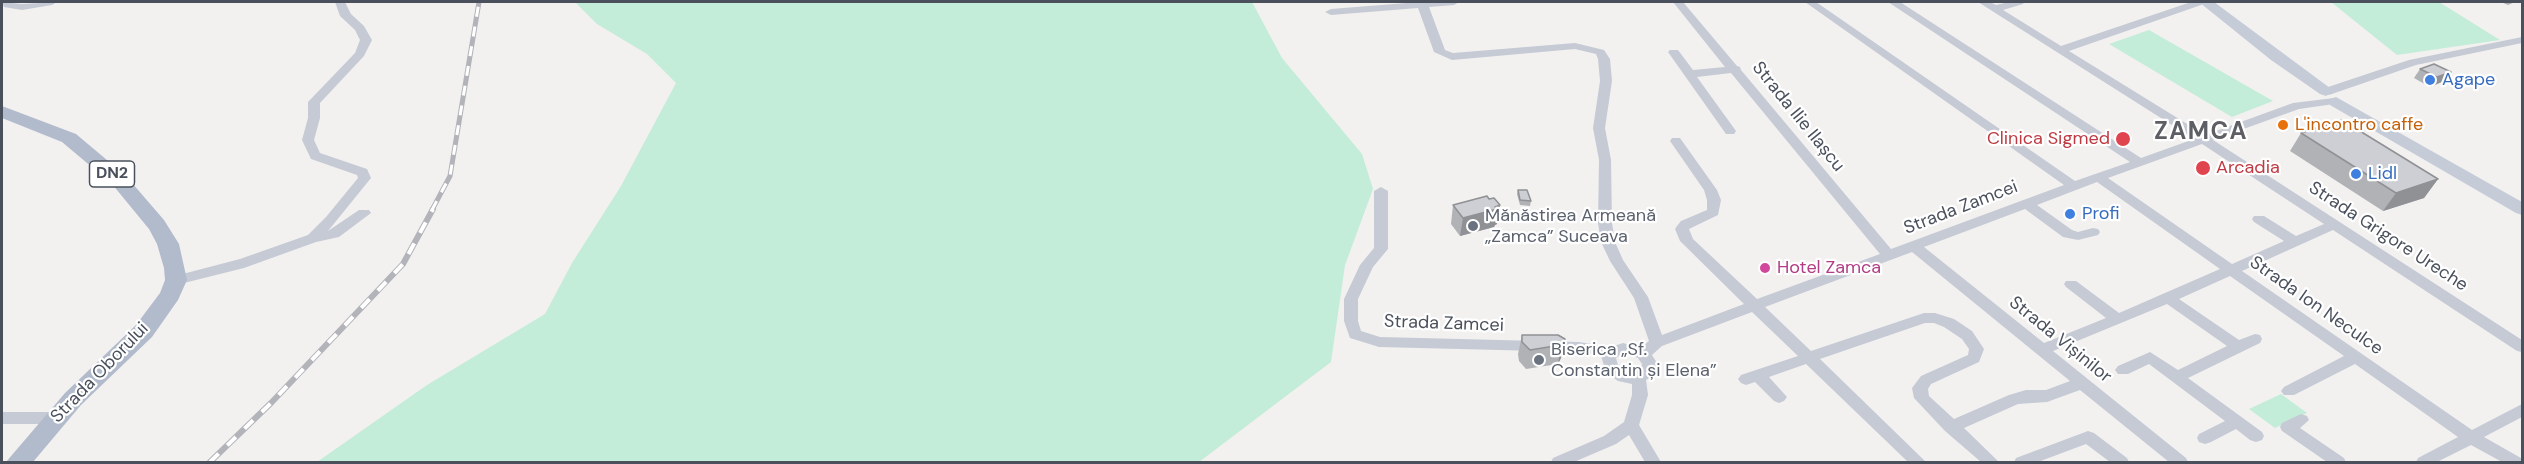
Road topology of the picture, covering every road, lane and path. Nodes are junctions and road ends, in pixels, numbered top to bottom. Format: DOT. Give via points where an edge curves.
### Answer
graph roads {
  1 [pos="4,2"];
  2 [pos="52,2"];
  3 [pos="340,2"];
  4 [pos="1455,2"];
  5 [pos="1678,2"];
  6 [pos="1809,2"];
  7 [pos="1893,2"];
  8 [pos="1983,2"];
  9 [pos="2019,2"];
  10 [pos="2200,2"];
  11 [pos="2206,2"];
  12 [pos="1422,4"];
  13 [pos="1994,9"];
  14 [pos="1330,12"];
  15 [pos="2523,40"];
  16 [pos="2061,50"];
  17 [pos="1674,52"];
  18 [pos="1736,69"];
  19 [pos="1689,74"];
  20 [pos="2332,94"];
  21 [pos="2,112"];
  22 [pos="1730,131"];
  23 [pos="2203,139"];
  24 [pos="1676,141"];
  25 [pos="2139,162"];
  26 [pos="2098,177"];
  27 [pos="2074,186"];
  28 [pos="1381,191"];
  29 [pos="2027,204"];
  30 [pos="2523,209"];
  31 [pos="364,213"];
  32 [pos="2259,219"];
  33 [pos="2335,224"];
  34 [pos="2092,232"];
  35 [pos="313,238"];
  36 [pos="2294,241"];
  37 [pos="1915,247"];
  38 [pos="1888,256"];
  39 [pos="2230,269"];
  40 [pos="176,280"];
  41 [pos="2071,284"];
  42 [pos="2168,298"];
  43 [pos="1754,305"];
  44 [pos="2117,319"];
  45 [pos="2255,339"];
  46 [pos="1657,342"];
  47 [pos="2523,346"];
  48 [pos="2238,347"];
  49 [pos="2042,350"];
  50 [pos="1612,352"];
  51 [pos="1643,354"];
  52 [pos="2356,357"];
  53 [pos="1809,358"];
  54 [pos="2123,370"];
  55 [pos="2176,377"];
  56 [pos="1638,378"];
  57 [pos="2082,383"];
  58 [pos="2289,391"];
  59 [pos="1779,397"];
  60 [pos="2523,410"];
  61 [pos="2,418"];
  62 [pos="56,418"];
  63 [pos="2301,420"];
  64 [pos="2237,422"];
  65 [pos="1631,425"];
  66 [pos="1951,427"];
  67 [pos="2256,436"];
  68 [pos="2205,438"];
  69 [pos="2472,438"];
  70 [pos="19,462"];
  71 [pos="1559,462"];
  72 [pos="1653,462"];
  73 [pos="1918,462"];
  74 [pos="1991,462"];
  75 [pos="2022,462"];
  76 [pos="2121,462"];
  77 [pos="2180,462"];
  78 [pos="2338,462"];
  79 [pos="2424,462"];
  80 [pos="2515,462"];
  1 -- 2 [label="street" via="22,7"];
  3 -- 35 [label="street" via="366,40 360,54 314,102 308,140 315,156 362,172 365,178"];
  4 -- 12 [label="street"];
  5 -- 18 [label="street, Strada Ilie Ilașcu"];
  6 -- 27 [label="street"];
  7 -- 25 [label="street"];
  8 -- 13 [label="street, Strada Grigore Ureche"];
  9 -- 13 [label="street"];
  10 -- 16 [label="street"];
  11 -- 20 [label="street"];
  12 -- 14 [label="street"];
  12 -- 46 [label="street" via="1440,52 1452,57 1575,46 1600,52 1606,81 1599,128 1605,159 1608,242 1641,297"];
  13 -- 16 [label="street, Strada Grigore Ureche"];
  15 -- 20 [label="street, Strada Zamcei" via="2413,62"];
  16 -- 23 [label="street, Strada Grigore Ureche"];
  17 -- 19 [label="street"];
  18 -- 19 [label="street"];
  18 -- 38 [label="street, Strada Ilie Ilașcu"];
  19 -- 22 [label="street"];
  20 -- 23 [label="street, Strada Zamcei"];
  20 -- 30 [label="street"];
  21 -- 40 [label="main road, DN2" via="69,138 119,180 147,210 168,244"];
  23 -- 25 [label="street, Strada Zamcei"];
  23 -- 33 [label="street, Strada Grigore Ureche"];
  24 -- 43 [label="street" via="1714,200 1713,213 1686,224 1682,229 1684,236"];
  25 -- 26 [label="street, Strada Zamcei"];
  26 -- 27 [label="street, Strada Zamcei"];
  26 -- 39 [label="street, Strada Ion Neculce"];
  27 -- 29 [label="street, Strada Zamcei"];
  28 -- 50 [label="street, Strada Zamcei" via="1381,249 1367,265 1351,299 1355,334 1379,342 1579,347"];
  29 -- 34 [label="street" via="2068,234"];
  29 -- 37 [label="street, Strada Zamcei"];
  31 -- 35 [label="street" via="334,234"];
  32 -- 36 [label="street"];
  33 -- 36 [label="street"];
  33 -- 47 [label="street, Strada Grigore Ureche"];
  35 -- 40 [label="street" via="244,263"];
  36 -- 39 [label="street"];
  37 -- 38 [label="street, Strada Zamcei"];
  37 -- 49 [label="street, Strada Vișinilor"];
  38 -- 43 [label="street, Strada Zamcei"];
  39 -- 42 [label="street"];
  39 -- 52 [label="street, Strada Ion Neculce"];
  40 -- 62 [label="main road, Strada Oborului" via="170,295 144,330"];
  41 -- 44 [label="street"];
  42 -- 44 [label="street"];
  42 -- 48 [label="street"];
  43 -- 46 [label="street, Strada Zamcei"];
  43 -- 53 [label="street"];
  44 -- 49 [label="street"];
  45 -- 48 [label="street"];
  46 -- 51 [label="street, Strada Zamcei"];
  48 -- 55 [label="street"];
  49 -- 57 [label="street, Strada Vișinilor"];
  50 -- 51 [label="street" via="1630,348"];
  50 -- 56 [label="street" via="1608,357 1611,368 1623,376"];
  51 -- 56 [label="street" via="1650,368"];
  52 -- 58 [label="street"];
  52 -- 69 [label="street, Strada Ion Neculce"];
  53 -- 59 [label="street" via="1752,377"];
  53 -- 66 [label="street" via="1924,318 1948,323 1967,335 1977,349 1974,358 1926,380 1920,388 1922,398"];
  53 -- 73 [label="street"];
  54 -- 55 [label="street" via="2150,357"];
  55 -- 64 [label="street"];
  56 -- 65 [label="street" via="1640,395"];
  57 -- 66 [label="street" via="2047,396 2014,399"];
  57 -- 77 [label="street, Strada Vișinilor"];
  60 -- 69 [label="street"];
  61 -- 62 [label="street"];
  62 -- 70 [label="main road, Strada Oborului"];
  63 -- 78 [label="street" via="2288,427"];
  64 -- 67 [label="street"];
  64 -- 68 [label="street"];
  65 -- 71 [label="street" via="1610,440"];
  65 -- 72 [label="street"];
  66 -- 74 [label="street"];
  69 -- 79 [label="street"];
  69 -- 80 [label="street, Strada Ion Neculce"];
  75 -- 76 [label="street" via="2088,437"];
}
